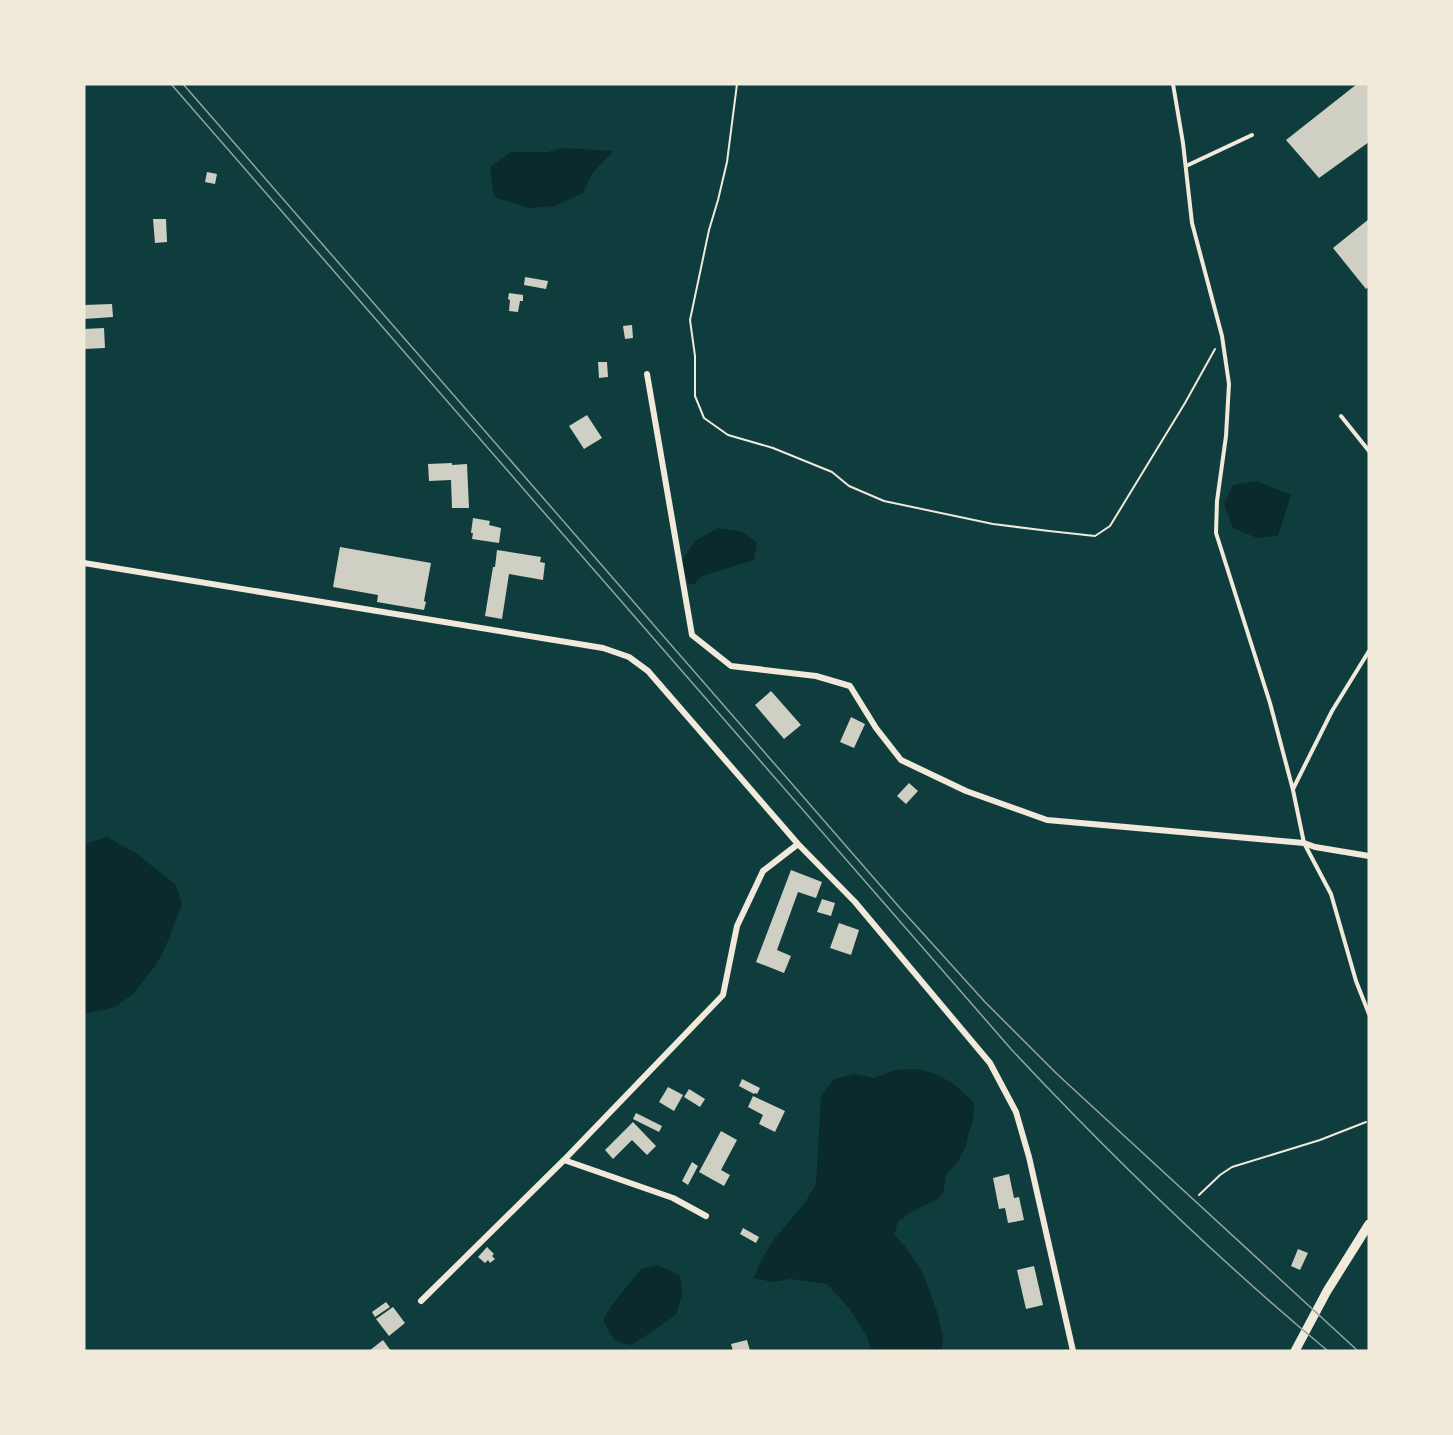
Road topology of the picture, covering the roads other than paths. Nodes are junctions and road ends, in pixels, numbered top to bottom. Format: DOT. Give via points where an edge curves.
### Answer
graph roads {
  1 [pos="1173,84"];
  2 [pos="1252,135"];
  3 [pos="1186,166"];
  4 [pos="647,374"];
  5 [pos="1341,416"];
  6 [pos="1369,451"];
  7 [pos="84,563"];
  8 [pos="1369,651"];
  9 [pos="1293,790"];
  10 [pos="1304,843"];
  11 [pos="798,844"];
  12 [pos="1369,856"];
  13 [pos="1369,1014"];
  14 [pos="564,1160"];
  15 [pos="706,1216"];
  16 [pos="1369,1224"];
  17 [pos="421,1301"];
  18 [pos="1073,1351"];
  19 [pos="1295,1351"];
  1 -- 3 [label="lane"];
  2 -- 3 [label="lane"];
  3 -- 9 [label="lane" via="1192,223 1222,336 1229,384 1216,533"];
  4 -- 10 [label="street" via="692,635 731,666 816,676 850,687 901,760 966,791 1047,820"];
  5 -- 6 [label="lane"];
  7 -- 11 [label="street" via="603,648 629,657 648,671"];
  8 -- 9 [label="lane" via="1332,711"];
  9 -- 10 [label="lane"];
  10 -- 12 [label="street"];
  10 -- 13 [label="lane" via="1330,894"];
  11 -- 14 [label="street" via="763,871 737,926 723,995"];
  11 -- 18 [label="street" via="855,903 990,1063 1016,1112 1029,1157"];
  14 -- 15 [label="street" via="673,1198"];
  14 -- 17 [label="street"];
  16 -- 19 [label="street"];
}
